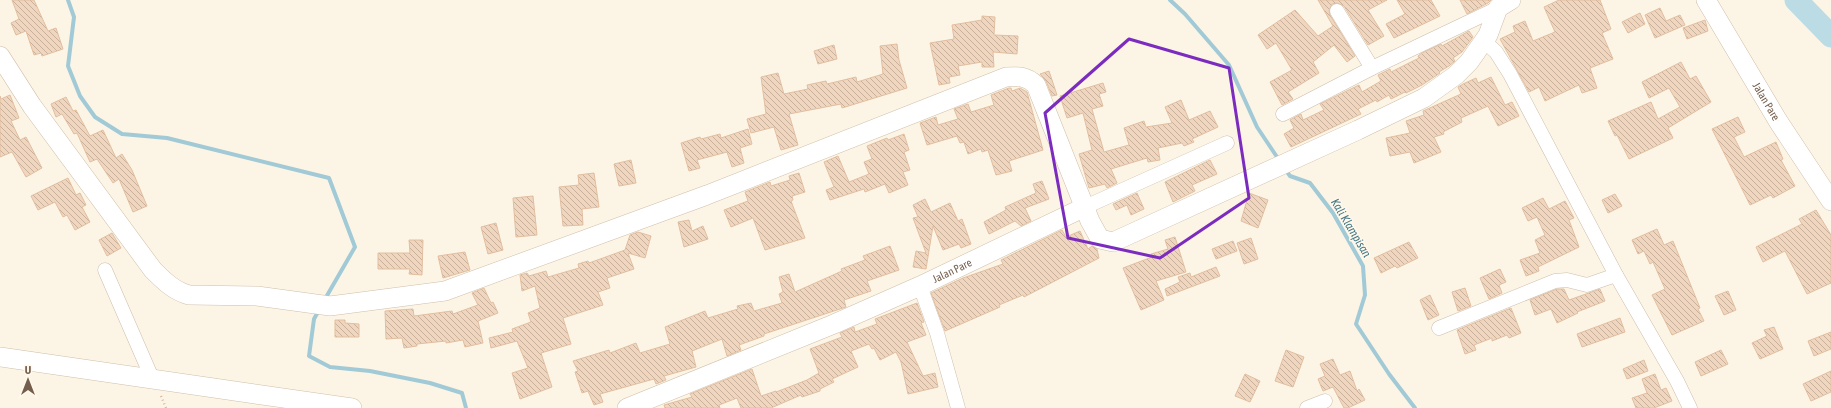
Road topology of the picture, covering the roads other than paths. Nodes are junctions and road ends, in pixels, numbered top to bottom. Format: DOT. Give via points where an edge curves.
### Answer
graph roads {
  1 [pos="1706,0"];
  2 [pos="1503,3"];
  3 [pos="1338,11"];
  4 [pos="1484,41"];
  5 [pos="0,56"];
  6 [pos="1372,68"];
  7 [pos="1283,114"];
  8 [pos="1227,144"];
  9 [pos="1831,201"];
  10 [pos="1084,207"];
  11 [pos="105,270"];
  12 [pos="1616,275"];
  13 [pos="920,286"];
  14 [pos="1439,328"];
  15 [pos="0,357"];
  16 [pos="152,378"];
  17 [pos="1325,401"];
  18 [pos="352,408"];
  19 [pos="627,408"];
  20 [pos="958,408"];
  21 [pos="1307,408"];
  22 [pos="1690,408"];
  1 -- 9 [label="street, Jalan Pare" via="1778,121"];
  2 -- 4 [label="street"];
  2 -- 6 [label="street"];
  3 -- 6 [label="street"];
  4 -- 10 [label="street" via="1469,62 1440,88 1299,158 1113,242 1100,239"];
  4 -- 12 [label="street" via="1496,52 1510,74"];
  5 -- 10 [label="street" via="32,106 153,270 170,286 190,296 257,296 330,306 417,296 452,289 707,195 1006,77 1025,77 1036,85"];
  6 -- 7 [label="street"];
  8 -- 10 [label="street"];
  10 -- 13 [label="street, Jalan Pare"];
  11 -- 16 [label="street"];
  12 -- 14 [label="street" via="1587,285 1567,280 1554,282"];
  12 -- 22 [label="street"];
  13 -- 19 [label="street, Jalan Pare"];
  13 -- 20 [label="street" via="937,333"];
  15 -- 16 [label="street"];
  16 -- 18 [label="street"];
  17 -- 21 [label="street"];
}
